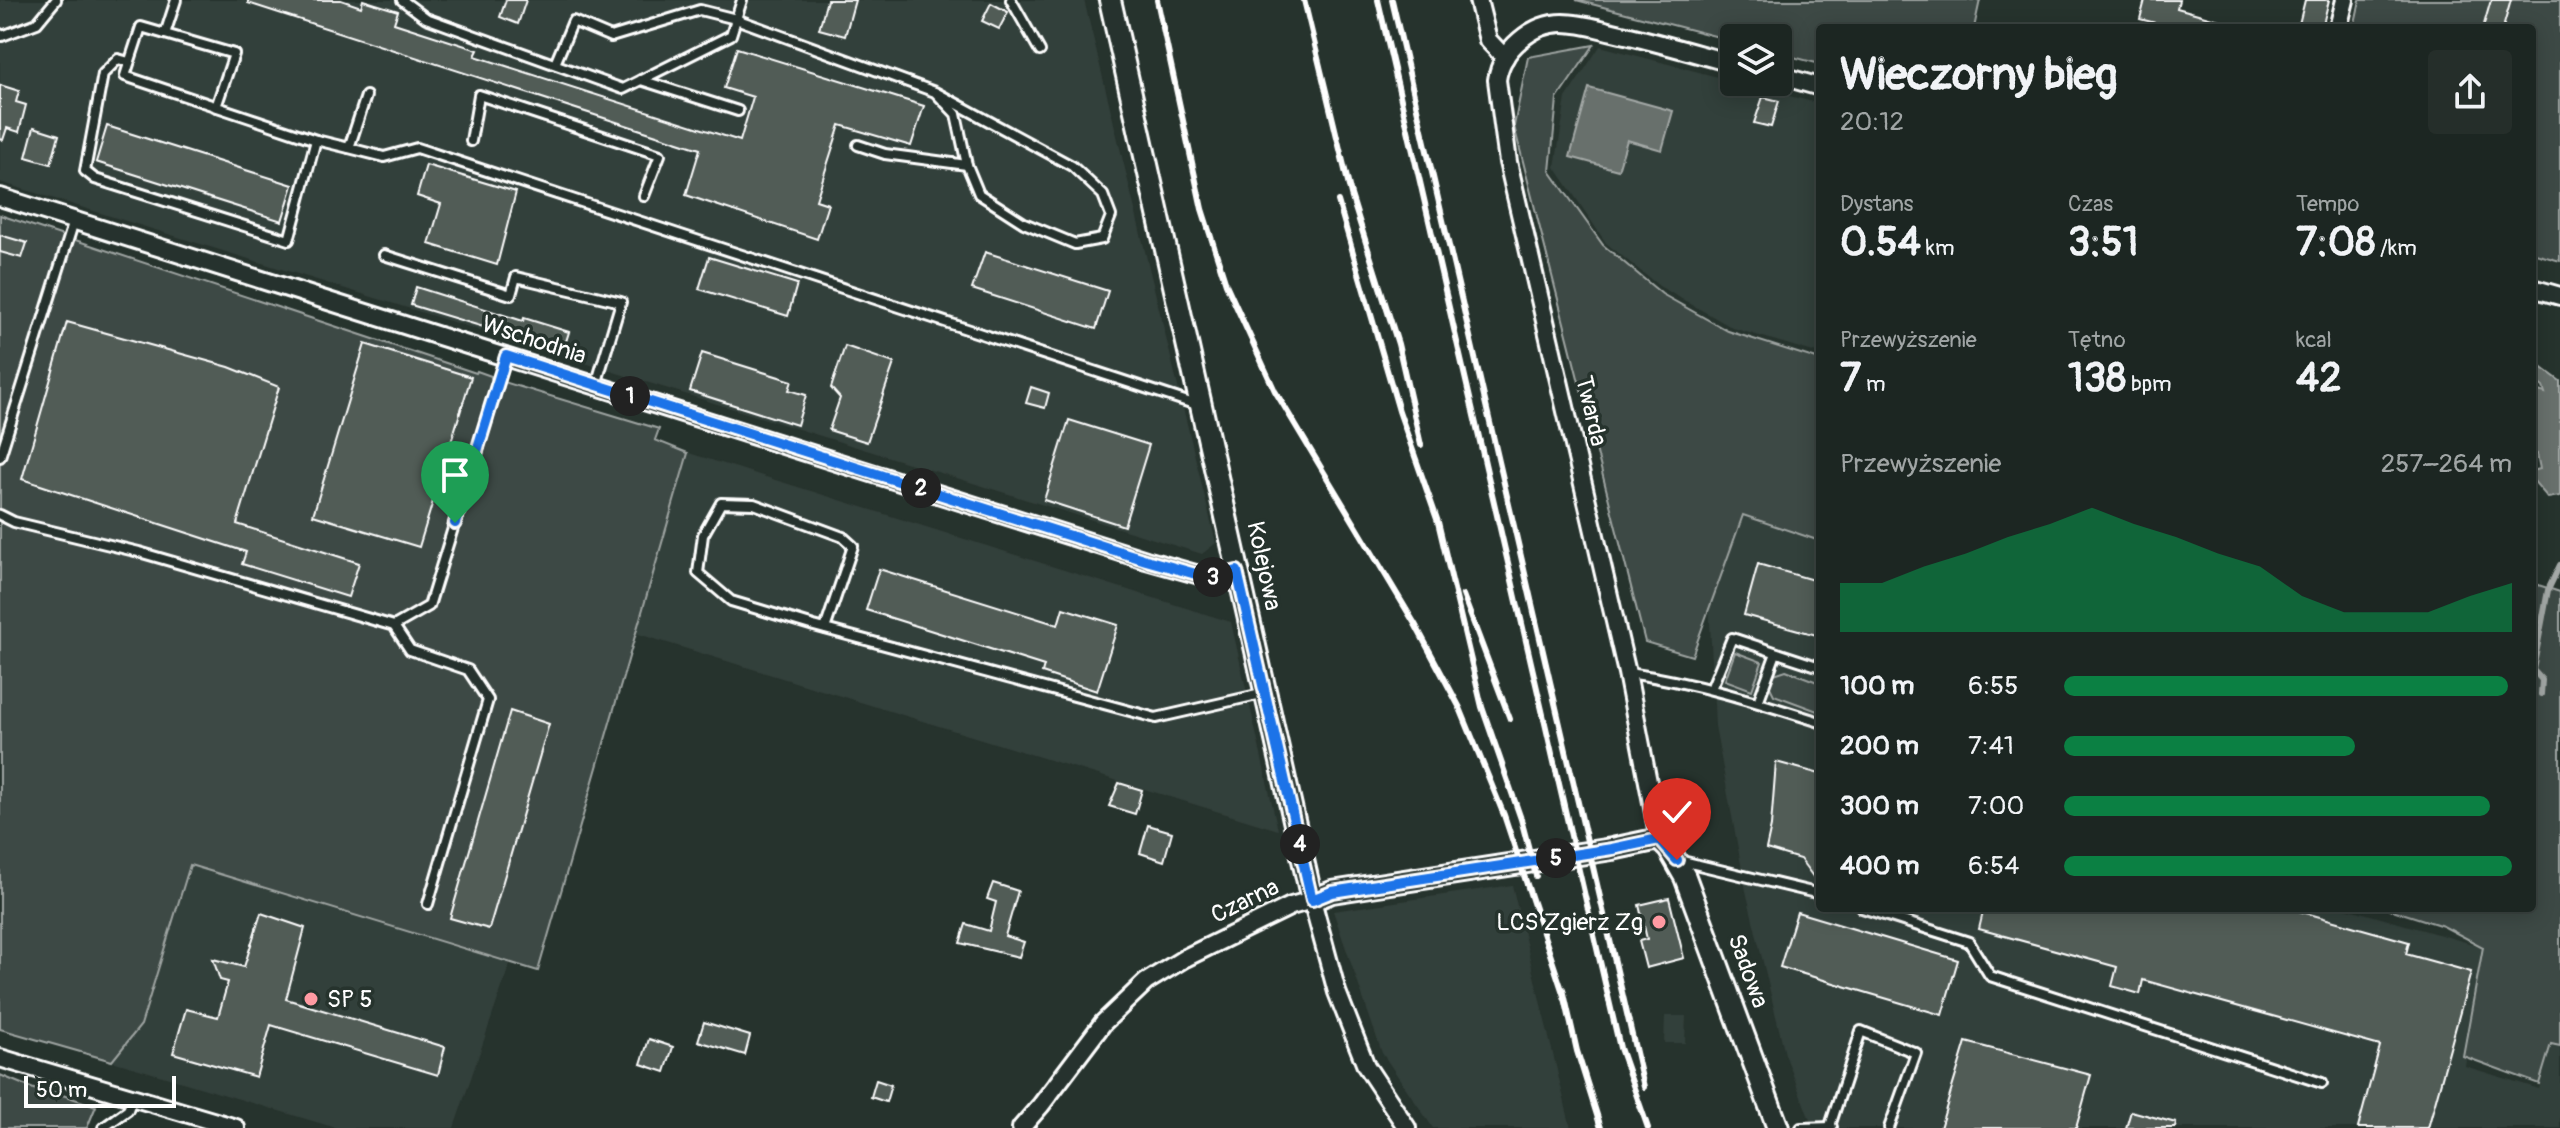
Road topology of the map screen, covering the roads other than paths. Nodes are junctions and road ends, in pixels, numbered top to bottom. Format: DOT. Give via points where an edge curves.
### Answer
graph roads {
  1 [pos="56,0"];
  2 [pos="176,0"];
  3 [pos="402,0"];
  4 [pos="742,0"];
  5 [pos="1011,0"];
  6 [pos="1110,0"];
  7 [pos="1478,0"];
  8 [pos="2345,0"];
  9 [pos="736,19"];
  10 [pos="2339,24"];
  11 [pos="0,34"];
  12 [pos="165,34"];
  13 [pos="1040,51"];
  14 [pos="1505,58"];
  15 [pos="1720,60"];
  16 [pos="129,62"];
  17 [pos="555,64"];
  18 [pos="1792,79"];
  19 [pos="641,80"];
  20 [pos="1816,86"];
  21 [pos="366,96"];
  22 [pos="216,107"];
  23 [pos="959,110"];
  24 [pos="738,111"];
  25 [pos="316,140"];
  26 [pos="471,141"];
  27 [pos="858,145"];
  28 [pos="349,148"];
  29 [pos="967,165"];
  30 [pos="644,196"];
  31 [pos="0,197"];
  32 [pos="74,220"];
  33 [pos="384,255"];
  34 [pos="2536,289"];
  35 [pos="2560,296"];
  36 [pos="506,356"];
  37 [pos="596,385"];
  38 [pos="1202,407"];
  39 [pos="0,457"];
  40 [pos="0,515"];
  41 [pos="1237,571"];
  42 [pos="394,626"];
  43 [pos="825,629"];
  44 [pos="1776,653"];
  45 [pos="1816,666"];
  46 [pos="1627,673"];
  47 [pos="1711,689"];
  48 [pos="1267,693"];
  49 [pos="1758,702"];
  50 [pos="1816,721"];
  51 [pos="1659,839"];
  52 [pos="1677,860"];
  53 [pos="1816,893"];
  54 [pos="1312,900"];
  55 [pos="428,904"];
  56 [pos="1875,912"];
  57 [pos="0,1058"];
  58 [pos="2322,1083"];
  59 [pos="133,1096"];
  60 [pos="1832,1127"];
  61 [pos="103,1128"];
  62 [pos="236,1128"];
  63 [pos="1021,1128"];
  64 [pos="1407,1128"];
  65 [pos="1778,1128"];
  66 [pos="1801,1128"];
  67 [pos="1889,1128"];
  1 -- 11 [label="lane" via="37,23"];
  2 -- 12 [label="lane"];
  3 -- 17 [label="lane" via="426,18"];
  4 -- 9 [label="lane"];
  5 -- 13 [label="lane"];
  6 -- 38 [label="street, Kolejowa"];
  7 -- 14 [label="street" via="1488,40"];
  8 -- 10 [label="street"];
  9 -- 17 [label="lane" via="700,10 611,37 573,21"];
  9 -- 19 [label="lane" via="731,35"];
  9 -- 23 [label="lane" via="935,92"];
  12 -- 16 [label="lane" via="141,27"];
  12 -- 22 [label="lane" via="234,54"];
  14 -- 15 [label="street" via="1530,33 1561,23"];
  14 -- 46 [label="street, Twarda" via="1497,80 1508,162"];
  16 -- 22 [label="lane" via="125,76"];
  16 -- 25 [label="lane" via="118,59 103,74 85,171 95,179 289,240"];
  17 -- 19 [label="lane" via="623,89"];
  18 -- 20 [label="street"];
  19 -- 24 [label="lane"];
  21 -- 28 [label="lane"];
  22 -- 25 [label="lane"];
  23 -- 29 [label="lane"];
  23 -- 29 [label="lane" via="1072,166 1103,195 1111,216 1102,239 1075,244 1024,223 979,194"];
  25 -- 28 [label="lane"];
  26 -- 30 [label="lane" via="479,95 660,155"];
  27 -- 29 [label="lane"];
  28 -- 38 [label="lane" via="384,157 417,148"];
  31 -- 32 [label="street, Wschodnia"];
  32 -- 36 [label="street, Wschodnia"];
  32 -- 39 [label="lane"];
  33 -- 37 [label="lane" via="511,295 516,277 621,302"];
  34 -- 35 [label="street"];
  36 -- 37 [label="street, Wschodnia"];
  36 -- 42 [label="lane" via="429,606"];
  37 -- 41 [label="street, Wschodnia" via="1146,560 1210,578"];
  38 -- 41 [label="street, Kolejowa"];
  40 -- 42 [label="lane"];
  41 -- 48 [label="street, Kolejowa"];
  42 -- 55 [label="lane" via="410,650 468,670 488,700"];
  43 -- 43 [label="lane" via="853,546 843,537 754,504 721,503 703,535 698,573 731,601"];
  43 -- 48 [label="lane" via="1156,718"];
  44 -- 45 [label="lane"];
  44 -- 47 [label="lane" via="1732,638"];
  44 -- 49 [label="lane"];
  46 -- 47 [label="lane"];
  46 -- 51 [label="street, Twarda"];
  47 -- 49 [label="lane"];
  48 -- 54 [label="street, Kolejowa"];
  49 -- 50 [label="lane"];
  51 -- 52 [label="street, Sadowa"];
  51 -- 54 [label="street, Czarna" via="1332,892"];
  52 -- 53 [label="lane"];
  52 -- 65 [label="street, Sadowa"];
  54 -- 63 [label="street, Czarna" via="1185,958 1146,982 1103,1023"];
  54 -- 64 [label="street, Kolejowa" via="1337,992 1366,1066"];
  56 -- 58 [label="lane" via="1969,942 1990,976"];
  57 -- 59 [label="street"];
  59 -- 61 [label="lane" via="128,1110"];
  59 -- 62 [label="street"];
  60 -- 66 [label="lane"];
  60 -- 67 [label="lane" via="1861,1031 1916,1053"];
}
